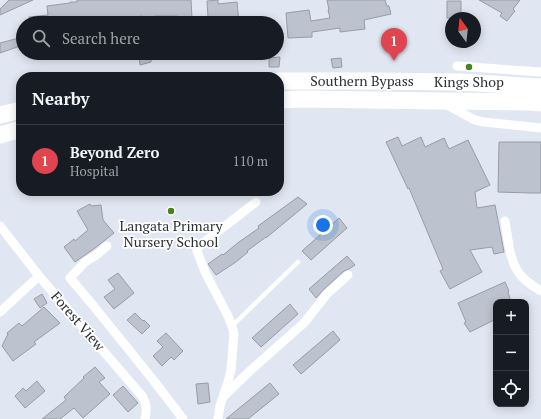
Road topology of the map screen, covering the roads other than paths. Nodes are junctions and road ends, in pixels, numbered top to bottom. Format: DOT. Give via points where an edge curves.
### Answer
graph roads {
  1 [pos="457,66"];
  2 [pos="541,72"];
  3 [pos="284,81"];
  4 [pos="541,87"];
  5 [pos="284,100"];
  6 [pos="441,101"];
  7 [pos="541,103"];
  8 [pos="16,111"];
  9 [pos="0,115"];
  10 [pos="541,128"];
  11 [pos="16,130"];
  12 [pos="0,135"];
  13 [pos="256,202"];
  14 [pos="505,221"];
  15 [pos="0,226"];
  16 [pos="107,246"];
  17 [pos="298,262"];
  18 [pos="348,275"];
  19 [pos="39,276"];
  20 [pos="541,291"];
  21 [pos="0,312"];
  22 [pos="232,326"];
  23 [pos="223,397"];
  24 [pos="145,419"];
  25 [pos="183,419"];
  26 [pos="218,419"];
  1 -- 2 [label="street"];
  3 -- 4 [label="highway, Southern Bypass" via="461,82"];
  5 -- 6 [label="highway, Southern Bypass"];
  6 -- 7 [label="highway, Southern Bypass"];
  6 -- 10 [label="street" via="475,120"];
  8 -- 9 [label="highway"];
  11 -- 12 [label="highway"];
  13 -- 22 [label="street" via="198,246 197,251"];
  14 -- 20 [label="street" via="514,265 524,279"];
  15 -- 19 [label="street, Forest View"];
  16 -- 25 [label="street" via="85,262 70,278"];
  17 -- 22 [label="lane"];
  18 -- 23 [label="street" via="327,294 304,323"];
  19 -- 21 [label="street"];
  19 -- 24 [label="street, Forest View" via="142,396 147,411"];
  22 -- 23 [label="street" via="234,334 231,370"];
  23 -- 26 [label="street"];
}
